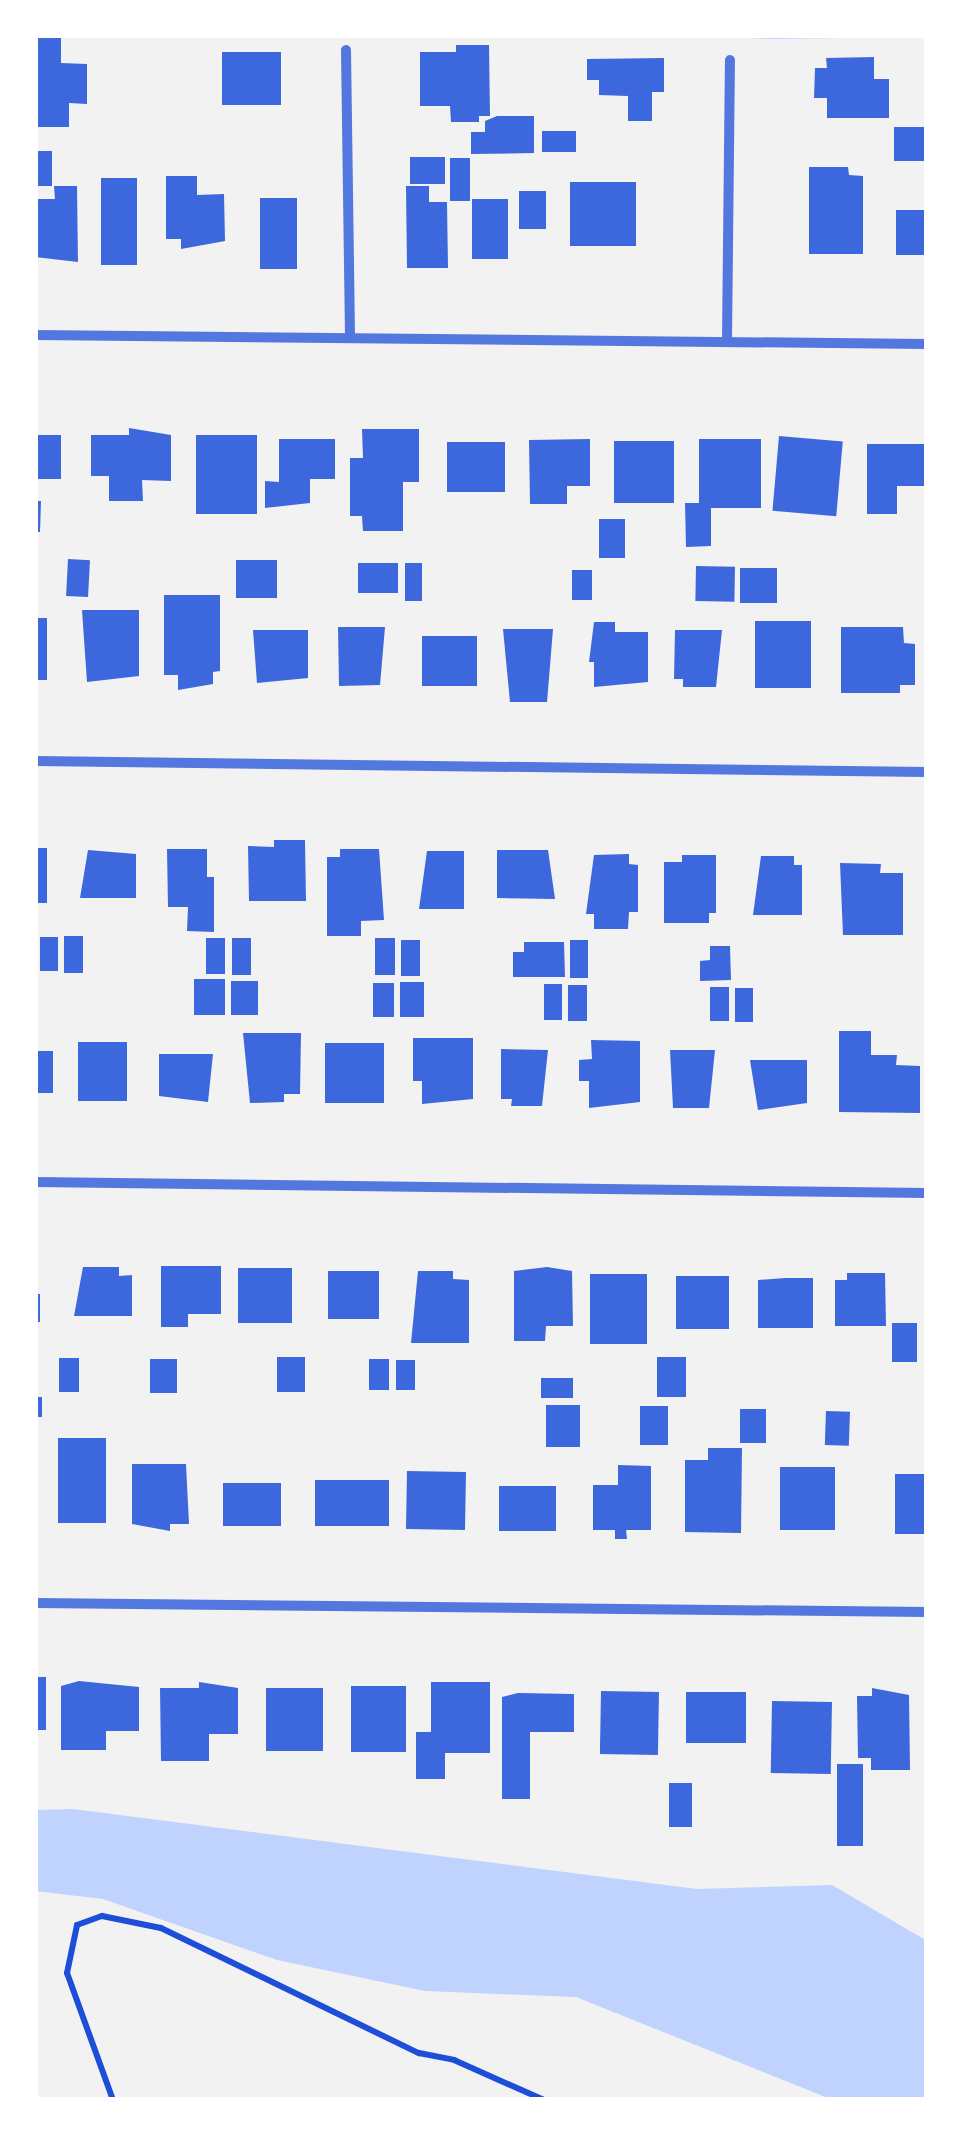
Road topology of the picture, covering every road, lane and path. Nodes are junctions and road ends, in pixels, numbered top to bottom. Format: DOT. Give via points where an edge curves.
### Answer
graph roads {
  1 [pos="346,50"];
  2 [pos="730,60"];
  3 [pos="35,336"];
  4 [pos="350,336"];
  5 [pos="727,341"];
  6 [pos="927,344"];
  7 [pos="35,761"];
  8 [pos="927,772"];
  9 [pos="35,1182"];
  10 [pos="927,1193"];
  11 [pos="35,1603"];
  12 [pos="927,1612"];
  13 [pos="113,2100"];
  14 [pos="544,2100"];
  1 -- 4 [label="street"];
  2 -- 5 [label="street"];
  3 -- 4 [label="street"];
  4 -- 5 [label="street"];
  5 -- 6 [label="street"];
  7 -- 8 [label="street"];
  9 -- 10 [label="street"];
  11 -- 12 [label="street"];
  13 -- 14 [label="path" via="68,1973 77,1924 102,1916 162,1928 404,2046"];
}
